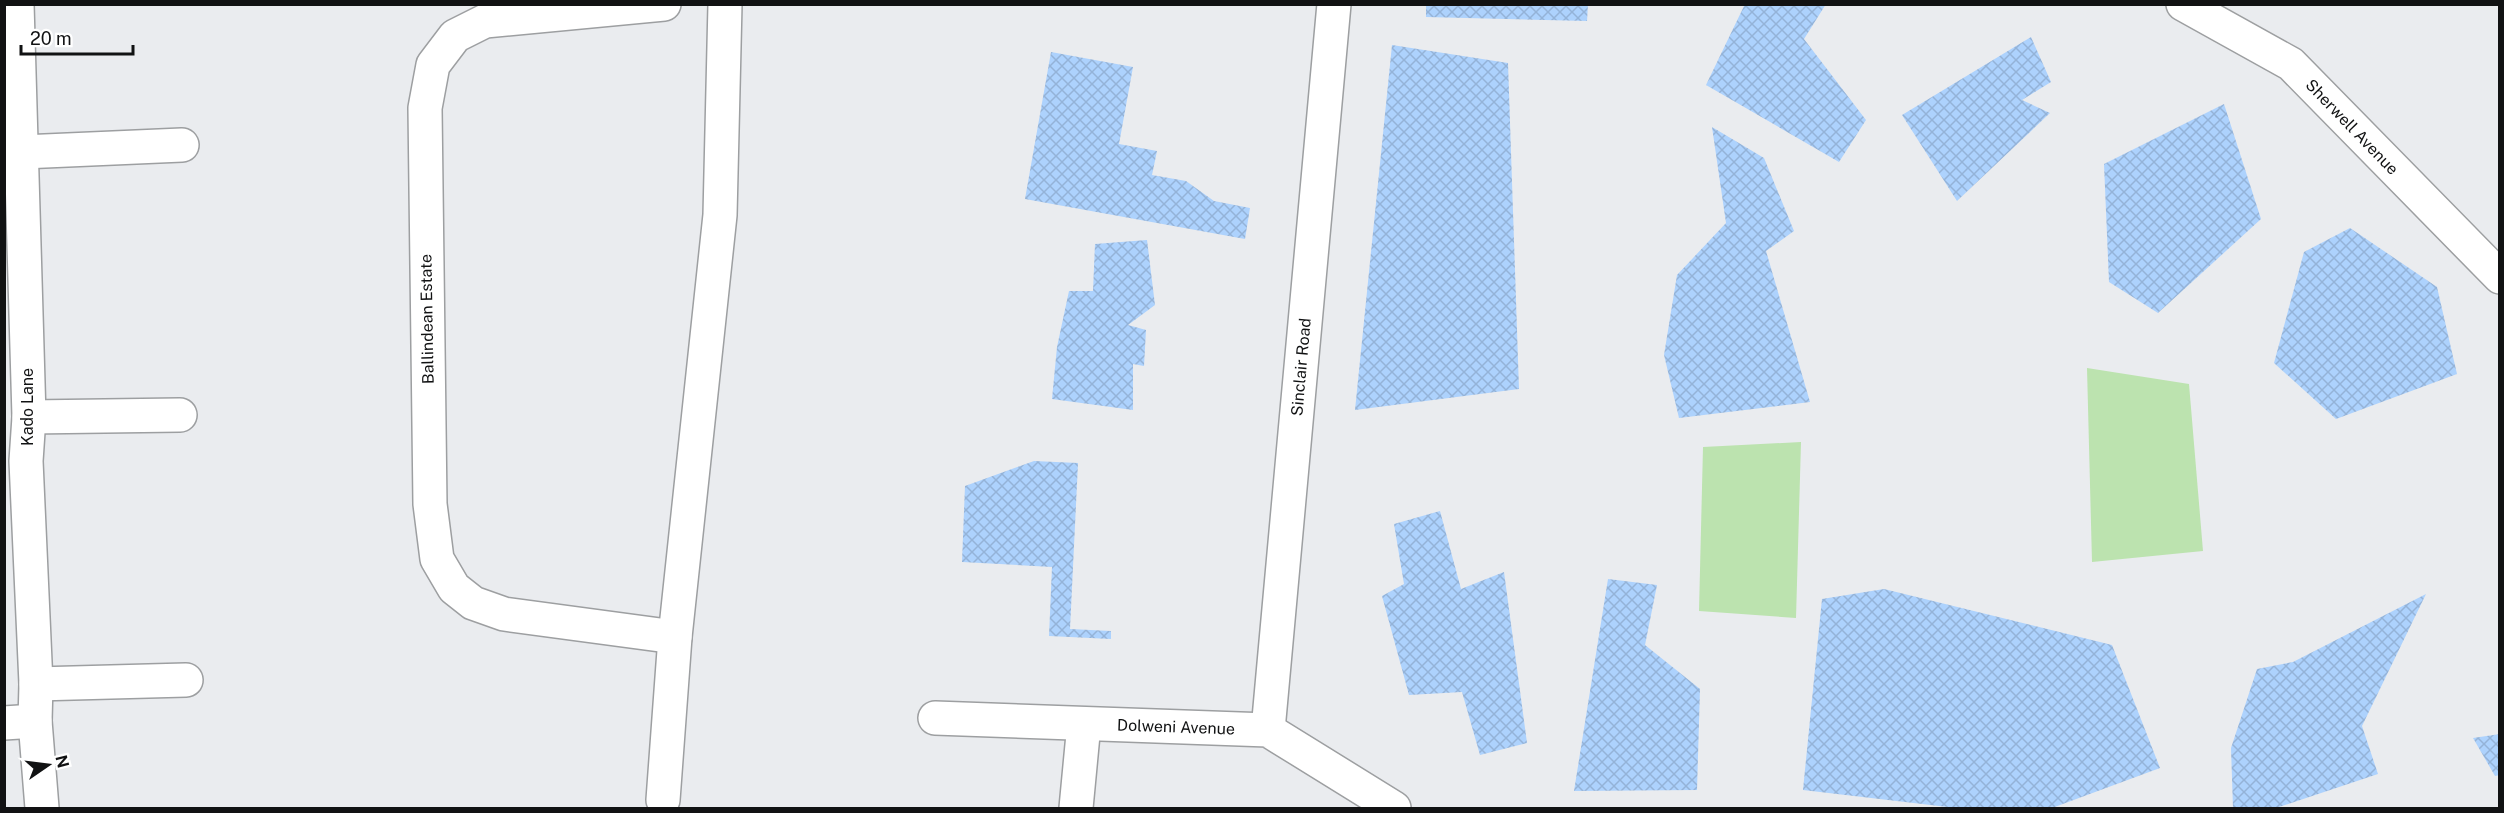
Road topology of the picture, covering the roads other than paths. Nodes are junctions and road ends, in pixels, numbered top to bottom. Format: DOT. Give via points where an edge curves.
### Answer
graph roads {
  1 [pos="17,4"];
  2 [pos="664,4"];
  3 [pos="725,4"];
  4 [pos="1334,4"];
  5 [pos="2183,4"];
  6 [pos="182,145"];
  7 [pos="22,152"];
  8 [pos="13,204"];
  9 [pos="2499,277"];
  10 [pos="180,415"];
  11 [pos="29,417"];
  12 [pos="15,461"];
  13 [pos="675,637"];
  14 [pos="186,680"];
  15 [pos="36,684"];
  16 [pos="935,718"];
  17 [pos="20,722"];
  18 [pos="1084,724"];
  19 [pos="1268,730"];
  20 [pos="663,800"];
  21 [pos="42,808"];
  22 [pos="1076,808"];
  23 [pos="1394,808"];
  1 -- 7 [label="street, Kado Lane"];
  2 -- 13 [label="street, Ballindean Estate" via="485,21 455,36 433,65 424,108 430,504 437,559 454,588 473,603 504,614"];
  3 -- 13 [label="street" via="720,215"];
  4 -- 19 [label="street, Sinclair Road"];
  5 -- 9 [label="street, Sherwell Avenue" via="2291,64"];
  6 -- 7 [label="street"];
  7 -- 8 [label="street, Kado Lane"];
  8 -- 11 [label="street, Kado Lane"];
  10 -- 11 [label="street"];
  11 -- 12 [label="street, Kado Lane"];
  12 -- 15 [label="street, Kado Lane"];
  13 -- 20 [label="street"];
  14 -- 15 [label="street"];
  15 -- 17 [label="street, Kado Lane"];
  16 -- 18 [label="street, Dolweni Avenue"];
  17 -- 21 [label="street, Kado Lane"];
  18 -- 19 [label="street, Dolweni Avenue"];
  18 -- 22 [label="street"];
  19 -- 23 [label="street, Dolweni Avenue"];
}
